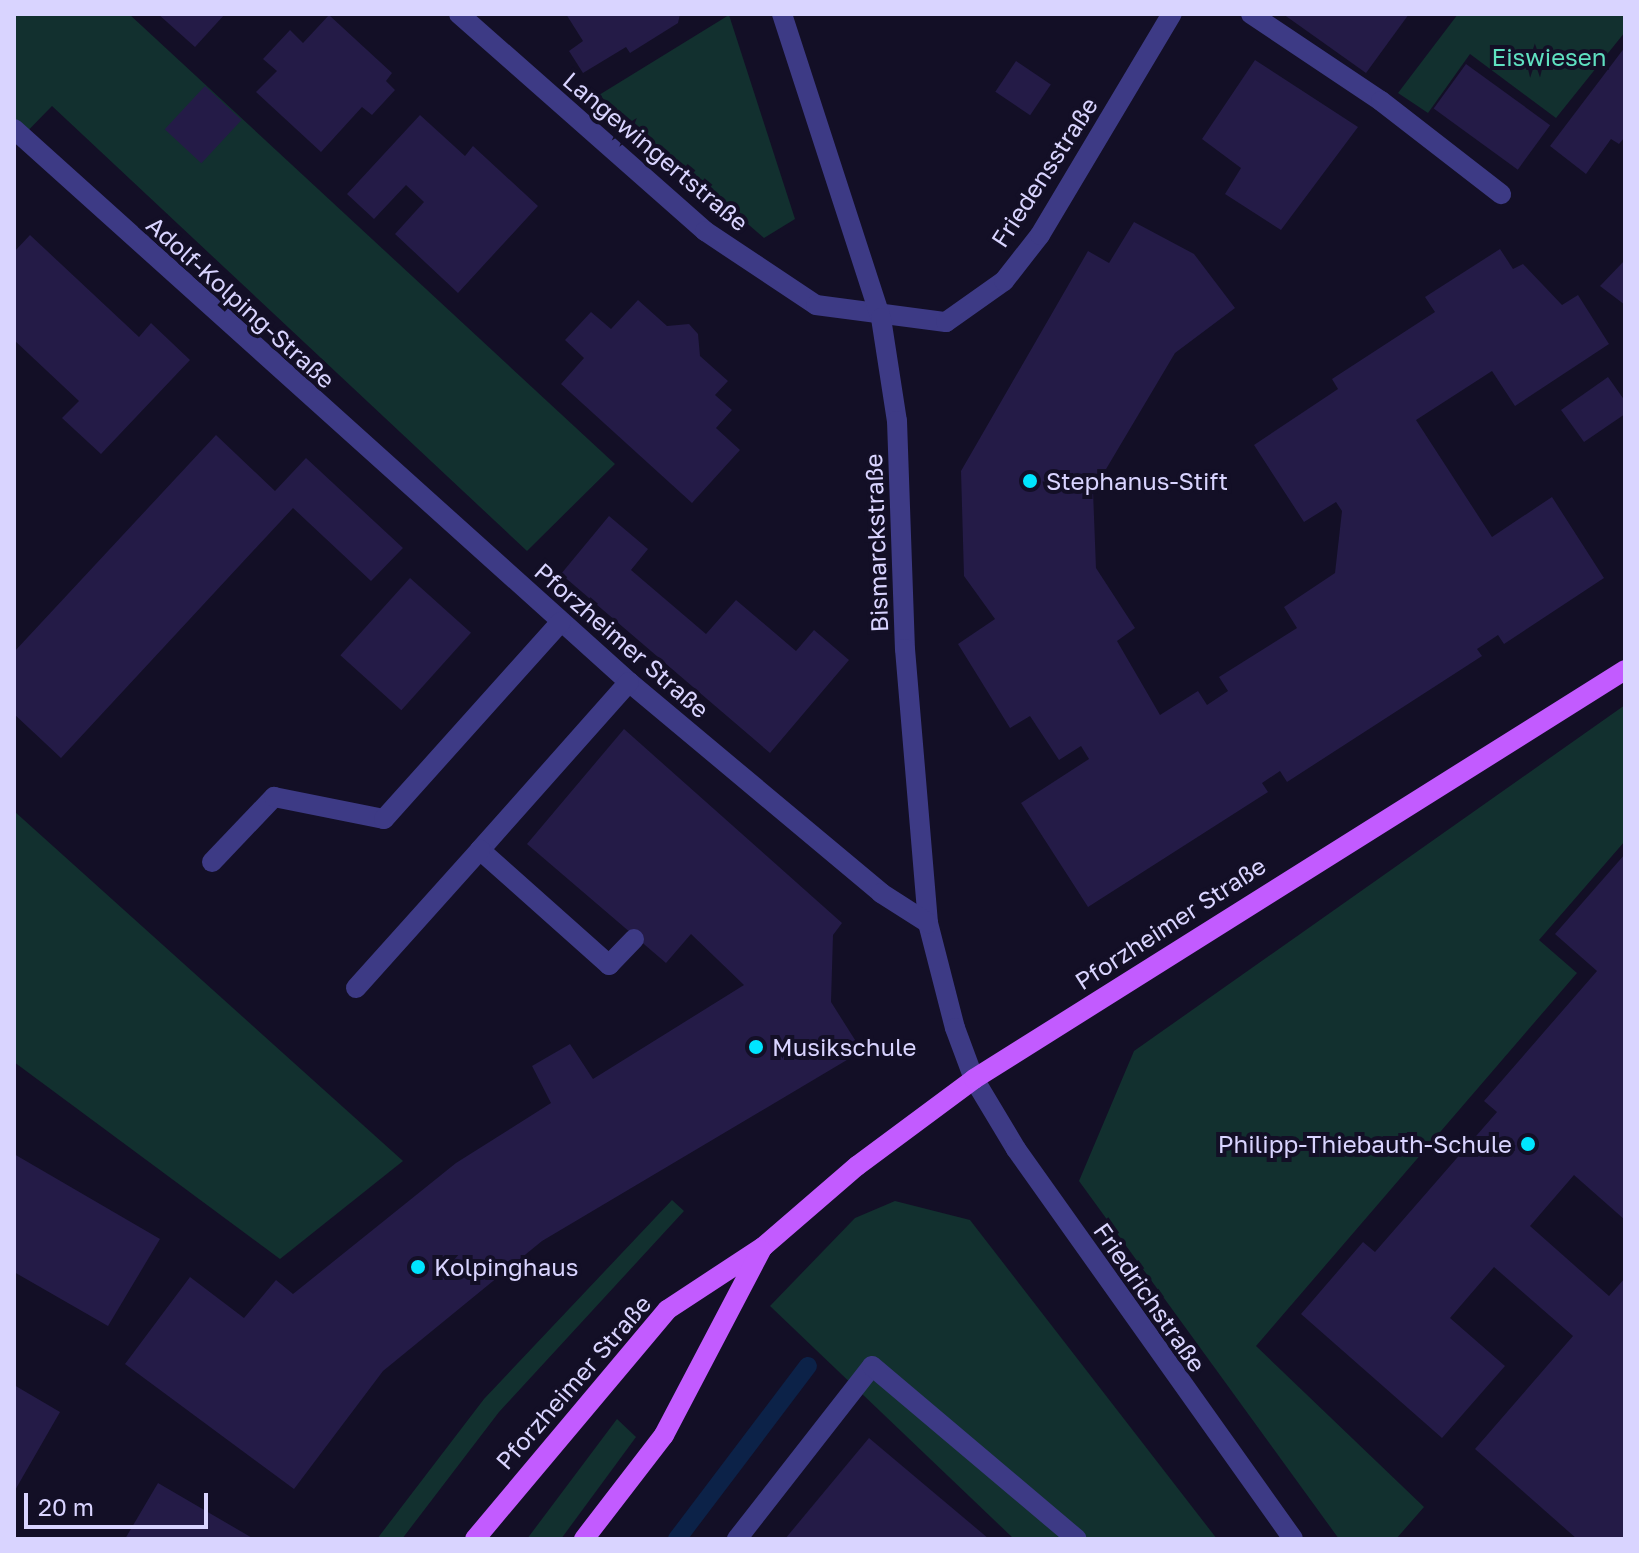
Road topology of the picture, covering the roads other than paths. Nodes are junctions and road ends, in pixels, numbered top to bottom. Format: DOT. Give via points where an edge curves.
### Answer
graph roads {
  1 [pos="459,14"];
  2 [pos="782,14"];
  3 [pos="1172,14"];
  4 [pos="1251,14"];
  5 [pos="14,129"];
  6 [pos="1501,194"];
  7 [pos="881,318"];
  8 [pos="434,512"];
  9 [pos="561,622"];
  10 [pos="1625,670"];
  11 [pos="629,682"];
  12 [pos="480,850"];
  13 [pos="212,862"];
  14 [pos="928,923"];
  15 [pos="634,939"];
  16 [pos="356,988"];
  17 [pos="974,1079"];
  18 [pos="763,1247"];
  19 [pos="475,1539"];
  20 [pos="584,1539"];
  21 [pos="737,1539"];
  22 [pos="1077,1539"];
  23 [pos="1293,1539"];
  1 -- 7 [label="street, Langewingertstraße" via="705,231 816,305"];
  2 -- 7 [label="street, Bismarckstraße"];
  3 -- 7 [label="street, Friedensstraße" via="1040,235 1004,281 946,322"];
  4 -- 6 [label="street" via="1381,101"];
  5 -- 8 [label="street, Adolf-Kolping-Straße"];
  7 -- 14 [label="street, Bismarckstraße" via="897,421 905,649"];
  8 -- 9 [label="street, Pforzheimer Straße"];
  9 -- 11 [label="street, Pforzheimer Straße"];
  9 -- 13 [label="street" via="384,819 274,797"];
  10 -- 17 [label="main road, Pforzheimer Straße"];
  11 -- 12 [label="street"];
  11 -- 14 [label="street, Pforzheimer Straße" via="881,893"];
  12 -- 15 [label="street" via="609,965"];
  12 -- 16 [label="street"];
  14 -- 17 [label="street, Bismarckstraße"];
  17 -- 18 [label="main road, Pforzheimer Straße" via="857,1166"];
  17 -- 23 [label="street, Friedrichstraße" via="1069,1228"];
  18 -- 19 [label="main road, Pforzheimer Straße" via="667,1310"];
  18 -- 20 [label="main road, Pforzheimer Straße" via="669,1438"];
  21 -- 22 [label="street" via="872,1366"];
}
